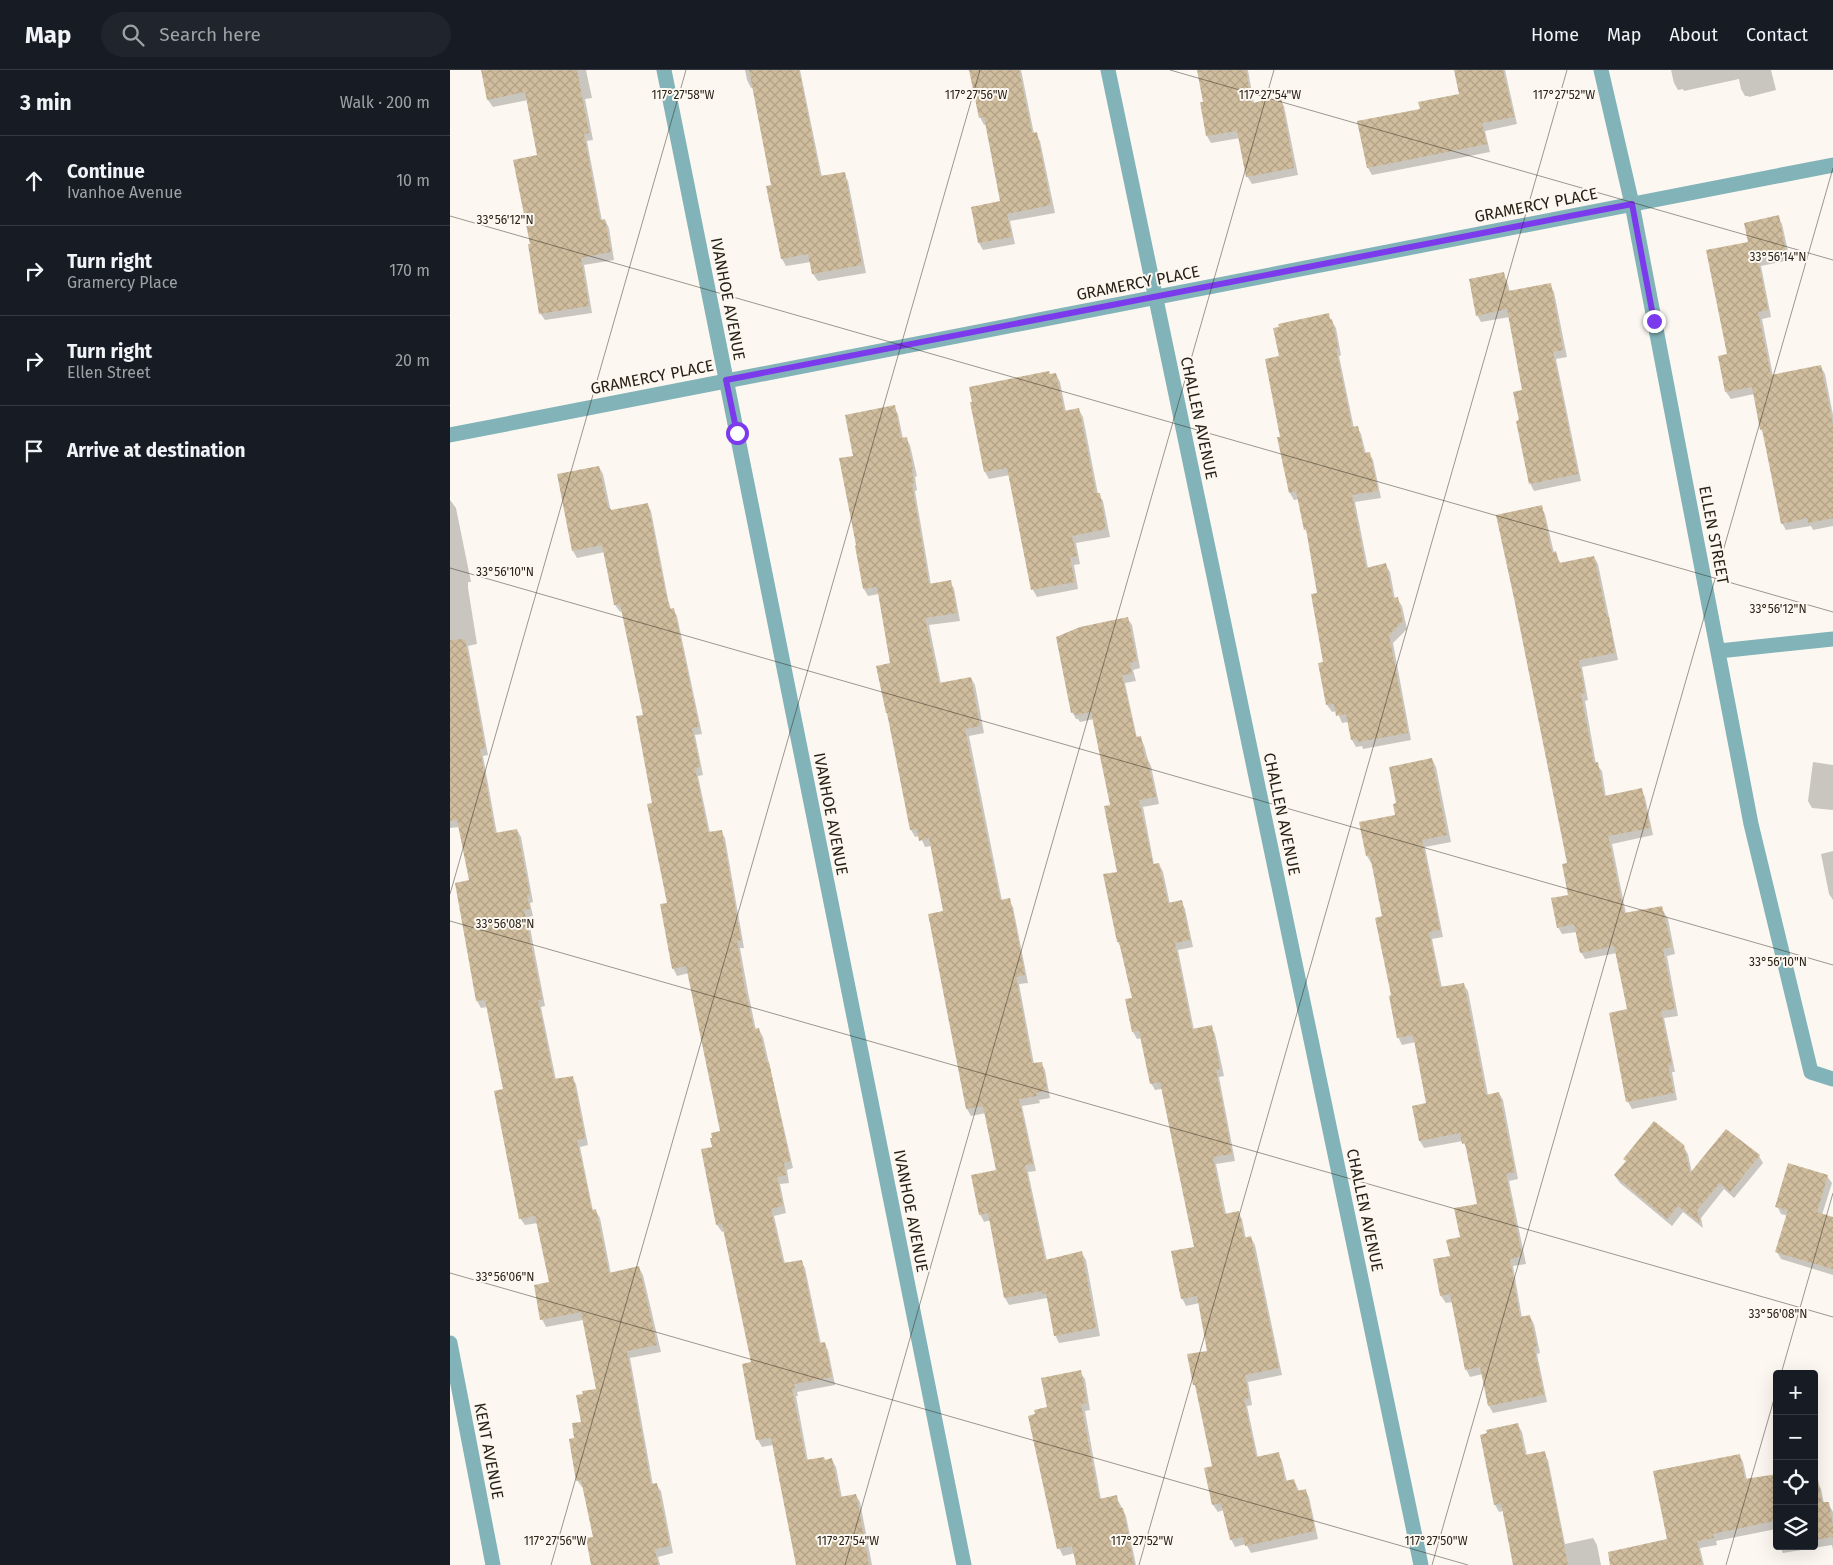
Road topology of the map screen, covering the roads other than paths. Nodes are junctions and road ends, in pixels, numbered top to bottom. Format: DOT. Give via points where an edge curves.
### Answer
graph roads {
  1 [pos="664,70"];
  2 [pos="1108,70"];
  3 [pos="1601,70"];
  4 [pos="1833,165"];
  5 [pos="1632,204"];
  6 [pos="1156,298"];
  7 [pos="726,380"];
  8 [pos="450,434"];
  9 [pos="1833,639"];
  10 [pos="1719,650"];
  11 [pos="1833,1079"];
  12 [pos="450,1343"];
  13 [pos="493,1565"];
  14 [pos="964,1565"];
  15 [pos="1422,1565"];
  1 -- 7 [label="street, IVANHOE AVENUE"];
  2 -- 6 [label="street, CHALLEN AVENUE"];
  3 -- 5 [label="street, ELLEN STREET"];
  4 -- 5 [label="street, GRAMERCY PLACE"];
  5 -- 6 [label="street, GRAMERCY PLACE"];
  5 -- 10 [label="street, ELLEN STREET"];
  6 -- 7 [label="street, GRAMERCY PLACE"];
  6 -- 15 [label="street, CHALLEN AVENUE"];
  7 -- 8 [label="street, GRAMERCY PLACE"];
  7 -- 14 [label="street, IVANHOE AVENUE"];
  9 -- 10 [label="street"];
  10 -- 11 [label="street, ELLEN STREET" via="1751,824 1811,1072"];
  12 -- 13 [label="street, KENT AVENUE"];
}
